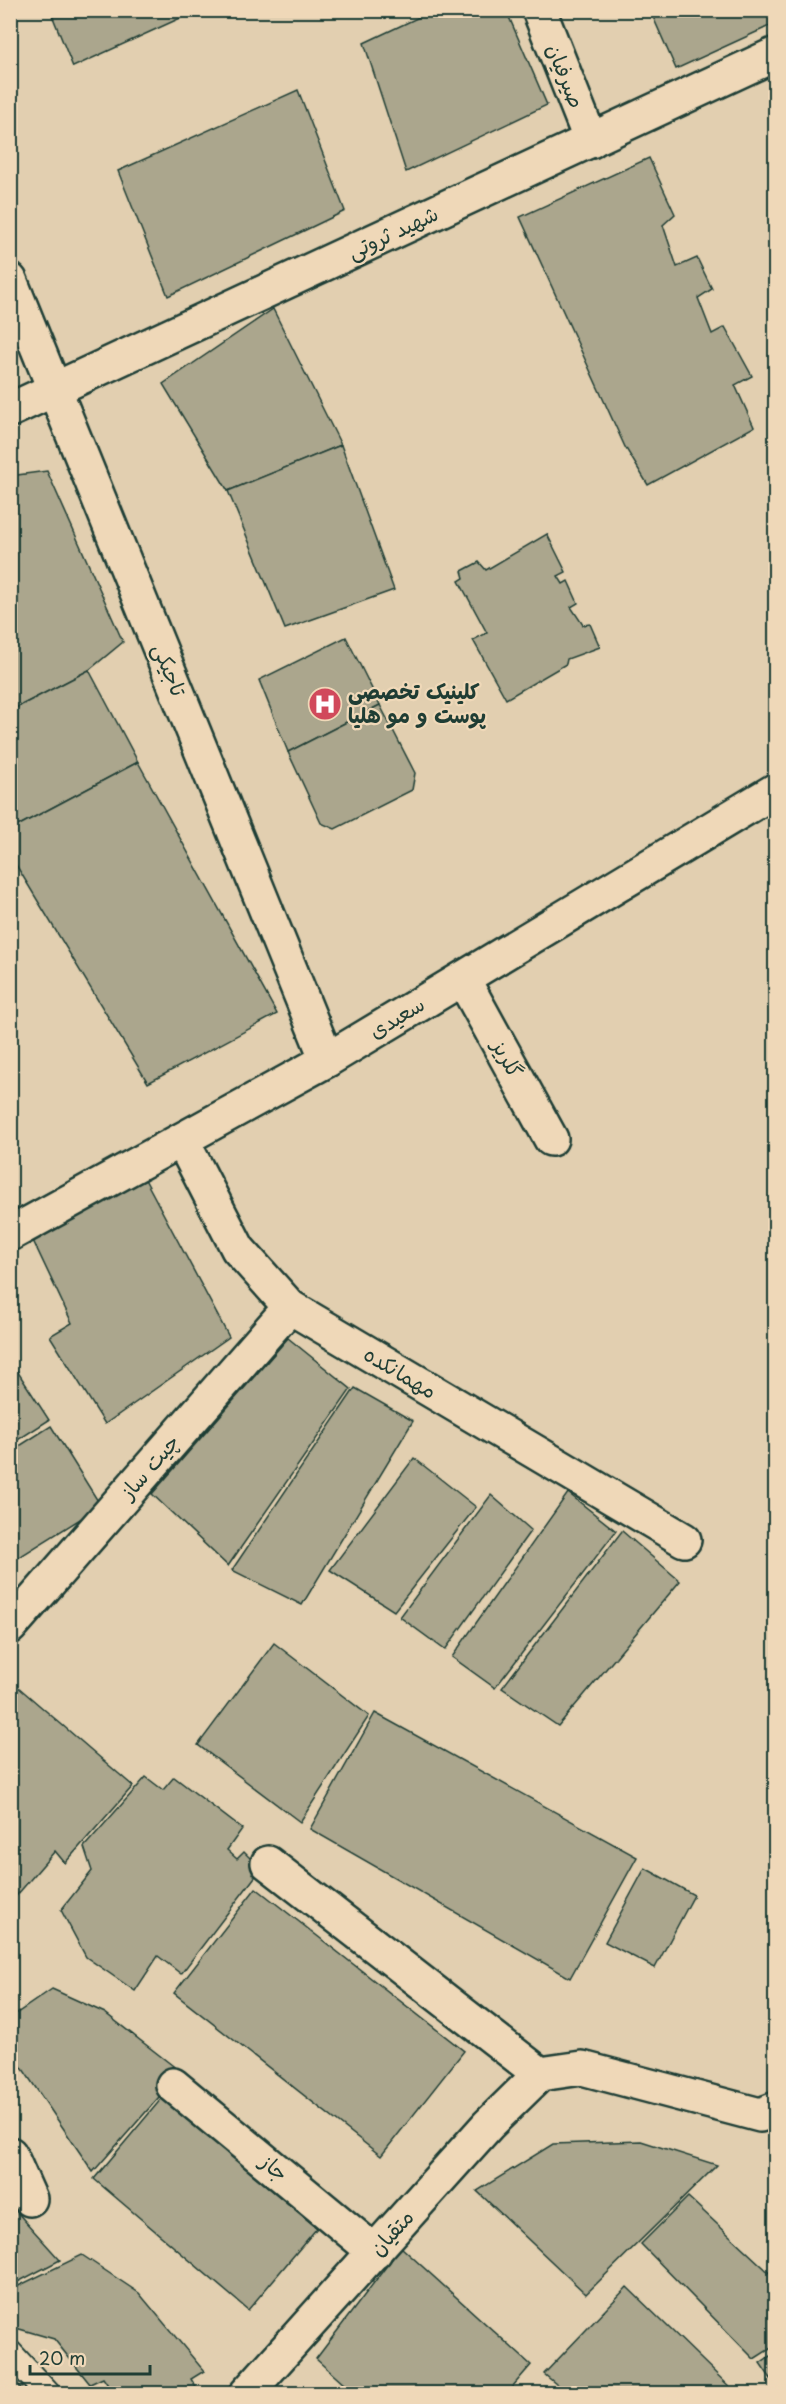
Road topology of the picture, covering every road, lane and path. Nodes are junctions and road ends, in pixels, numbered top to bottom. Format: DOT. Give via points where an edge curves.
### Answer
graph roads {
  1 [pos="539,10"];
  2 [pos="776,54"];
  3 [pos="591,141"];
  4 [pos="10,280"];
  5 [pos="56,390"];
  6 [pos="10,410"];
  7 [pos="776,790"];
  8 [pos="463,979"];
  9 [pos="327,1060"];
  10 [pos="551,1139"];
  11 [pos="182,1140"];
  12 [pos="10,1234"];
  13 [pos="290,1307"];
  14 [pos="684,1540"];
  15 [pos="10,1627"];
  16 [pos="268,1863"];
  17 [pos="540,2074"];
  18 [pos="173,2085"];
  19 [pos="776,2109"];
  20 [pos="10,2154"];
  21 [pos="30,2199"];
  22 [pos="375,2252"];
  23 [pos="10,2353"];
  24 [pos="48,2394"];
  25 [pos="246,2394"];
  1 -- 3 [label="street, صیرفیان"];
  2 -- 3 [label="street, شهید ثروتی"];
  3 -- 5 [label="street, شهید ثروتی"];
  4 -- 5 [label="street, تاجیکی"];
  5 -- 6 [label="street, شهید ثروتی"];
  5 -- 9 [label="street, تاجیکی"];
  7 -- 8 [label="street, سعیدی"];
  8 -- 9 [label="street, سعیدی"];
  8 -- 10 [label="street, گلریز"];
  9 -- 11 [label="street, سعیدی"];
  11 -- 12 [label="street, سعیدی"];
  11 -- 13 [label="street, مهمانکده" via="237,1250"];
  13 -- 14 [label="street, مهمانکده"];
  13 -- 15 [label="street, چیت ساز"];
  16 -- 17 [label="street"];
  17 -- 19 [label="street" via="582,2068 760,2115"];
  17 -- 22 [label="street, متقیان"];
  18 -- 22 [label="street, جاز"];
  20 -- 21 [label="street"];
  22 -- 25 [label="street, متقیان"];
  23 -- 24 [label="lane"];
}
